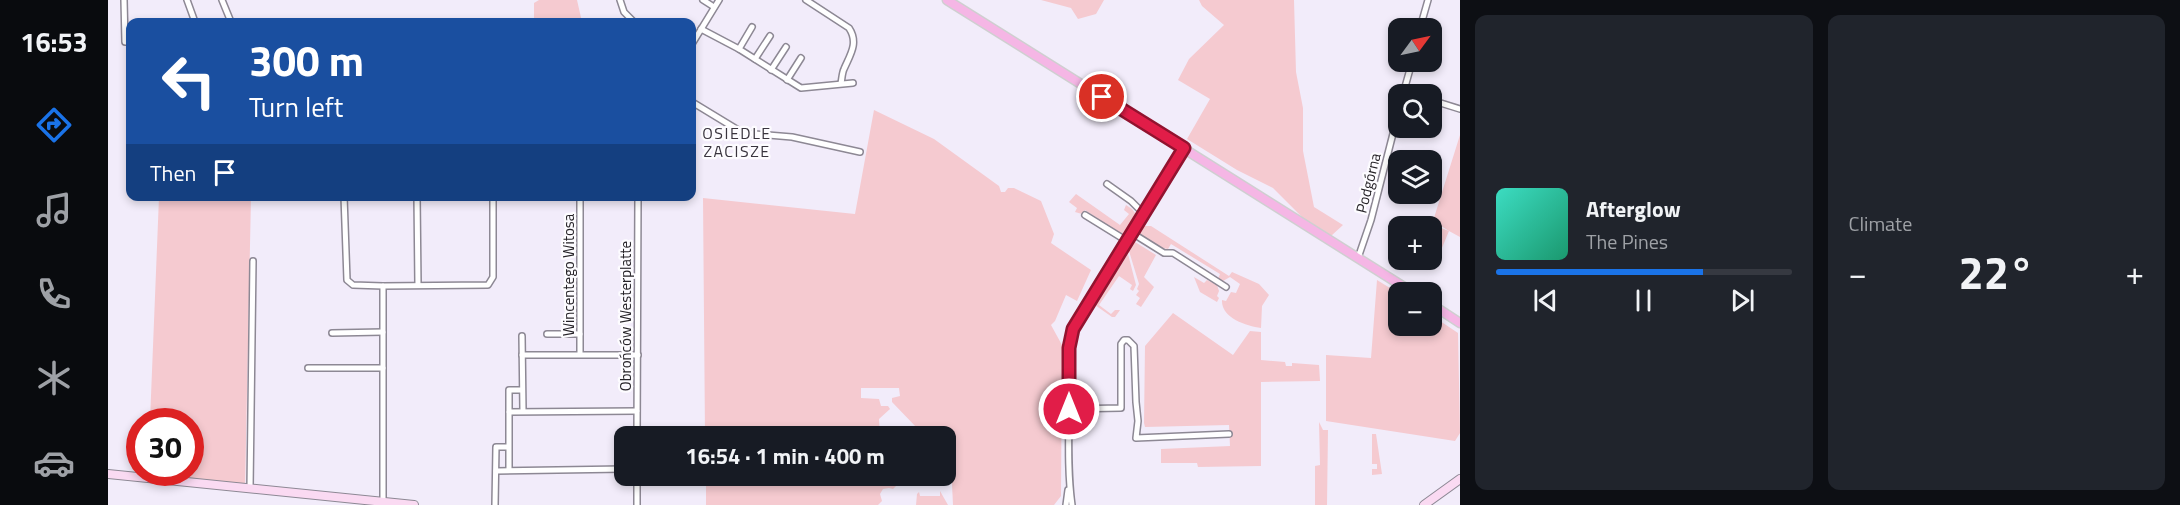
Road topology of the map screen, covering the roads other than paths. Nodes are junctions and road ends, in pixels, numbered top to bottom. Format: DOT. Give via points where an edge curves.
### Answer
graph roads {
  1 [pos="124,0"];
  2 [pos="187,0"];
  3 [pos="222,0"];
  4 [pos="620,0"];
  5 [pos="703,0"];
  6 [pos="719,0"];
  7 [pos="806,0"];
  8 [pos="946,0"];
  9 [pos="1428,0"];
  10 [pos="714,7"];
  11 [pos="194,18"];
  12 [pos="229,18"];
  13 [pos="630,18"];
  14 [pos="1423,18"];
  15 [pos="752,27"];
  16 [pos="700,29"];
  17 [pos="696,36"];
  18 [pos="770,36"];
  19 [pos="126,42"];
  20 [pos="786,47"];
  21 [pos="738,49"];
  22 [pos="801,58"];
  23 [pos="755,59"];
  24 [pos="771,70"];
  25 [pos="788,80"];
  26 [pos="841,83"];
  27 [pos="853,83"];
  28 [pos="1442,103"];
  29 [pos="696,105"];
  30 [pos="1460,109"];
  31 [pos="1392,138"];
  32 [pos="1184,148"];
  33 [pos="860,152"];
  34 [pos="1107,184"];
  35 [pos="344,201"];
  36 [pos="417,201"];
  37 [pos="493,201"];
  38 [pos="580,201"];
  39 [pos="638,201"];
  40 [pos="1143,213"];
  41 [pos="1085,215"];
  42 [pos="1132,234"];
  43 [pos="1127,241"];
  44 [pos="1358,258"];
  45 [pos="252,261"];
  46 [pos="1396,282"];
  47 [pos="418,285"];
  48 [pos="383,286"];
  49 [pos="1226,287"];
  50 [pos="1442,311"];
  51 [pos="1460,323"];
  52 [pos="383,332"];
  53 [pos="332,333"];
  54 [pos="547,334"];
  55 [pos="580,334"];
  56 [pos="522,336"];
  57 [pos="580,354"];
  58 [pos="522,355"];
  59 [pos="638,355"];
  60 [pos="308,368"];
  61 [pos="383,368"];
  62 [pos="522,390"];
  63 [pos="1121,408"];
  64 [pos="1136,408"];
  65 [pos="1069,409"];
  66 [pos="523,411"];
  67 [pos="637,411"];
  68 [pos="508,412"];
  69 [pos="637,426"];
  70 [pos="1229,434"];
  71 [pos="508,447"];
  72 [pos="614,469"];
  73 [pos="509,470"];
  74 [pos="496,471"];
  75 [pos="1070,473"];
  76 [pos="108,474"];
  77 [pos="1460,480"];
  78 [pos="637,486"];
  79 [pos="250,488"];
  80 [pos="383,502"];
  81 [pos="414,505"];
  82 [pos="495,505"];
  83 [pos="637,505"];
  84 [pos="1066,505"];
  85 [pos="1072,505"];
  86 [pos="1425,505"];
  1 -- 19 [label="street"];
  2 -- 11 [label="street"];
  3 -- 12 [label="street"];
  4 -- 13 [label="street"];
  5 -- 10 [label="street"];
  6 -- 10 [label="street"];
  7 -- 26 [label="street" via="853,33 852,54"];
  8 -- 32 [label="main road"];
  9 -- 14 [label="street"];
  10 -- 16 [label="street"];
  15 -- 21 [label="street"];
  16 -- 17 [label="street"];
  16 -- 21 [label="street"];
  18 -- 23 [label="street"];
  20 -- 24 [label="street"];
  21 -- 23 [label="street"];
  22 -- 25 [label="street"];
  23 -- 24 [label="street"];
  24 -- 25 [label="street"];
  25 -- 26 [label="street" via="801,88"];
  26 -- 27 [label="street"];
  28 -- 30 [label="street"];
  29 -- 33 [label="street" via="743,134 792,137"];
  31 -- 44 [label="street, Podgórna"];
  32 -- 40 [label="street"];
  32 -- 44 [label="main road"];
  34 -- 40 [label="street"];
  35 -- 48 [label="street" via="347,280 353,285"];
  36 -- 47 [label="street"];
  37 -- 47 [label="street" via="493,277 488,285"];
  38 -- 55 [label="street, Wincentego Witosa"];
  39 -- 59 [label="street, Obrońców Westerplatte"];
  40 -- 42 [label="street"];
  41 -- 43 [label="street"];
  42 -- 43 [label="street"];
  42 -- 49 [label="street" via="1164,253 1173,253"];
  43 -- 65 [label="street" via="1073,329 1069,348"];
  44 -- 46 [label="main road"];
  45 -- 79 [label="street"];
  47 -- 48 [label="street"];
  48 -- 52 [label="street"];
  50 -- 51 [label="main road"];
  52 -- 53 [label="street"];
  52 -- 61 [label="street"];
  54 -- 55 [label="street"];
  55 -- 57 [label="street, Wincentego Witosa"];
  56 -- 58 [label="street"];
  57 -- 58 [label="street, Wincentego Witosa"];
  57 -- 59 [label="street, Wincentego Witosa"];
  58 -- 62 [label="street"];
  59 -- 67 [label="street, Obrońców Westerplatte"];
  60 -- 61 [label="street"];
  61 -- 80 [label="street"];
  62 -- 66 [label="street"];
  62 -- 68 [label="street" via="509,390"];
  63 -- 64 [label="street"];
  63 -- 64 [label="street" via="1120,344 1124,340 1134,346"];
  63 -- 65 [label="street"];
  64 -- 70 [label="street" via="1136,438"];
  65 -- 75 [label="street"];
  66 -- 67 [label="street"];
  66 -- 68 [label="street"];
  67 -- 69 [label="street, Obrońców Westerplatte"];
  68 -- 71 [label="street"];
  71 -- 73 [label="street"];
  71 -- 74 [label="street" via="496,447"];
  72 -- 73 [label="street"];
  73 -- 74 [label="street"];
  74 -- 82 [label="street"];
  75 -- 84 [label="street"];
  75 -- 85 [label="street"];
  76 -- 79 [label="main road"];
  77 -- 86 [label="main road"];
  78 -- 83 [label="street"];
  79 -- 80 [label="main road"];
  80 -- 81 [label="main road"];
}
